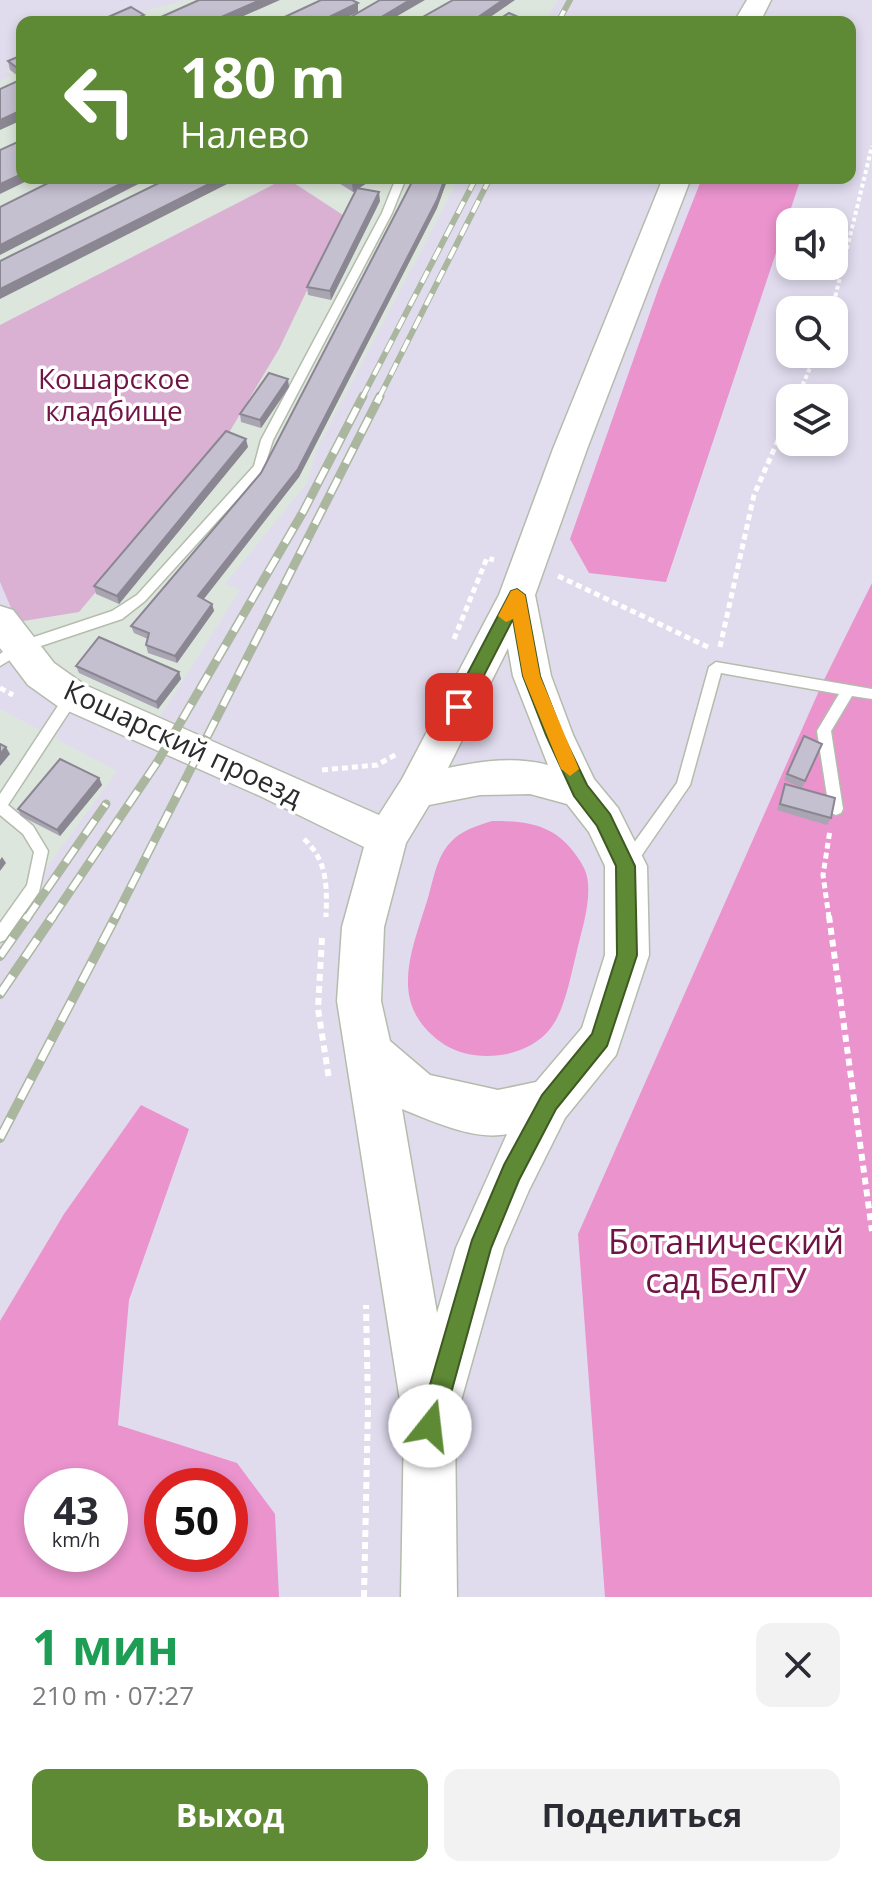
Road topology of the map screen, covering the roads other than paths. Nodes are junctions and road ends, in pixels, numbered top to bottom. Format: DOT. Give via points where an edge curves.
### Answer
graph roads {
  1 [pos="399,184"];
  2 [pos="675,184"];
  3 [pos="521,581"];
  4 [pos="6,643"];
  5 [pos="848,690"];
  6 [pos="872,694"];
  7 [pos="63,708"];
  8 [pos="416,791"];
  9 [pos="580,791"];
  10 [pos="0,807"];
  11 [pos="836,809"];
  12 [pos="387,838"];
  13 [pos="626,866"];
  14 [pos="0,935"];
  15 [pos="370,1053"];
  16 [pos="549,1102"];
  17 [pos="430,1426"];
  18 [pos="429,1597"];
  1 -- 4 [label="lane" via="267,440 259,468 141,598 117,615"];
  2 -- 3 [label="main road"];
  3 -- 8 [label="main road"];
  3 -- 9 [label="main road" via="532,676"];
  4 -- 7 [label="main road, Кошарский проезд" via="42,676"];
  5 -- 6 [label="lane"];
  5 -- 11 [label="lane" via="824,731"];
  5 -- 13 [label="lane" via="716,667 683,785"];
  7 -- 10 [label="lane"];
  7 -- 12 [label="main road, Кошарский проезд" via="274,784"];
  8 -- 9 [label="main road" via="480,778 530,777"];
  8 -- 12 [label="main road"];
  9 -- 13 [label="main road" via="604,820"];
  10 -- 14 [label="lane" via="28,830 41,851 34,887"];
  12 -- 15 [label="main road" via="363,927 359,1001"];
  13 -- 16 [label="main road" via="627,955 600,1040"];
  15 -- 16 [label="main road" via="417,1093 457,1106 498,1113"];
  15 -- 17 [label="main road"];
  16 -- 17 [label="main road" via="480,1248"];
  17 -- 18 [label="main road"];
}
